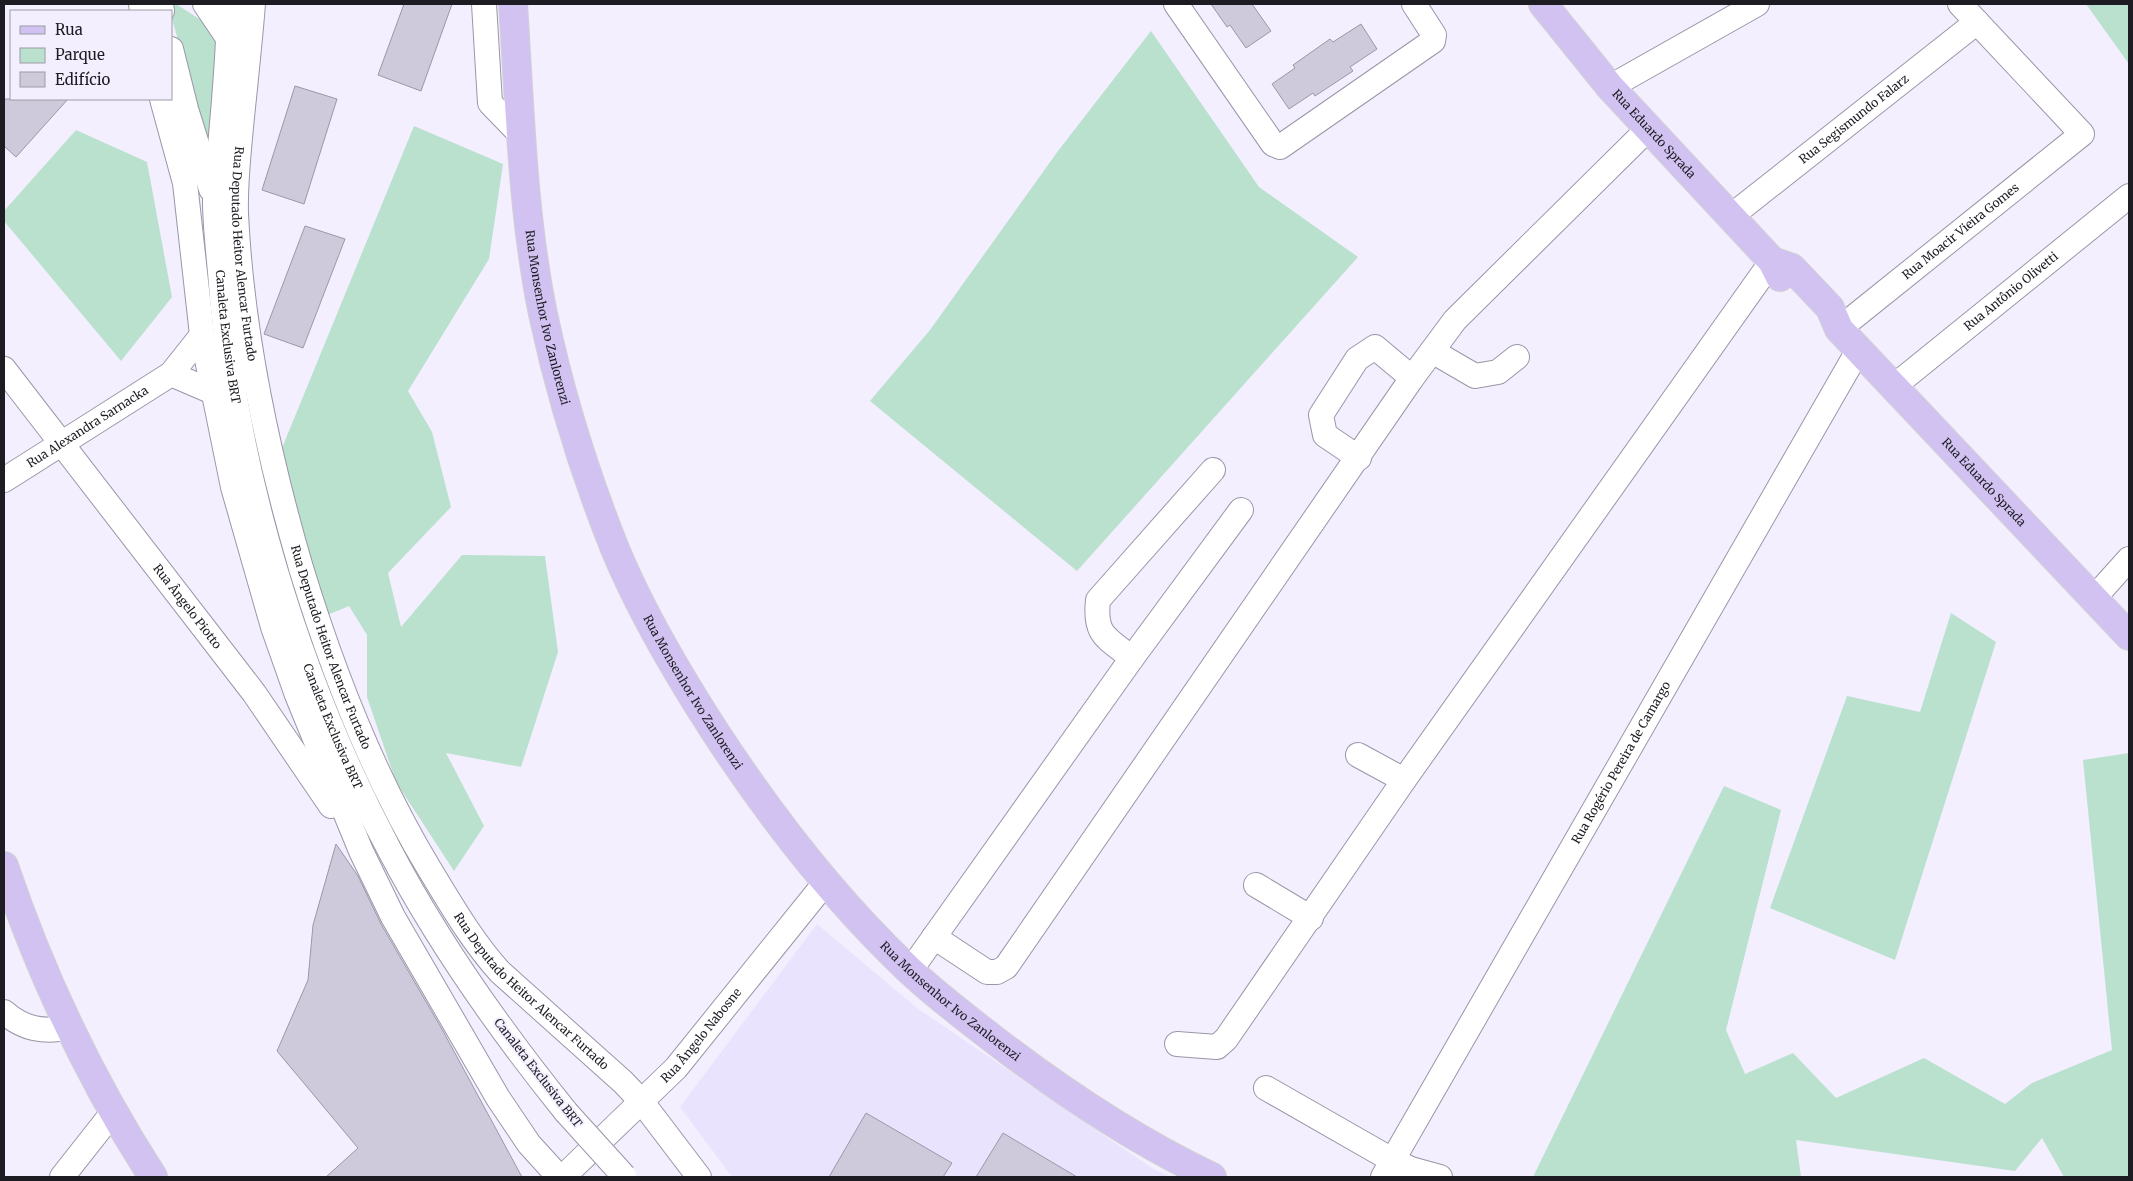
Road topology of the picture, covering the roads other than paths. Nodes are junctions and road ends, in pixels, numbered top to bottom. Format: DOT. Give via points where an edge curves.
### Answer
graph roads {
  1 [pos="205,4"];
  2 [pos="229,4"];
  3 [pos="253,4"];
  4 [pos="484,4"];
  5 [pos="513,4"];
  6 [pos="1176,4"];
  7 [pos="1414,4"];
  8 [pos="1543,4"];
  9 [pos="1756,4"];
  10 [pos="1960,4"];
  11 [pos="1977,22"];
  12 [pos="229,40"];
  13 [pos="172,53"];
  14 [pos="248,67"];
  15 [pos="1610,87"];
  16 [pos="162,100"];
  17 [pos="1648,129"];
  18 [pos="522,136"];
  19 [pos="2129,196"];
  20 [pos="215,200"];
  21 [pos="1730,216"];
  22 [pos="1772,261"];
  23 [pos="1840,328"];
  24 [pos="202,335"];
  25 [pos="1859,349"];
  26 [pos="1432,351"];
  27 [pos="1517,357"];
  28 [pos="4,369"];
  29 [pos="171,374"];
  30 [pos="1412,378"];
  31 [pos="1894,387"];
  32 [pos="213,392"];
  33 [pos="61,444"];
  34 [pos="1358,458"];
  35 [pos="1214,470"];
  36 [pos="4,480"];
  37 [pos="1241,510"];
  38 [pos="2129,559"];
  39 [pos="2129,580"];
  40 [pos="2099,603"];
  41 [pos="2129,636"];
  42 [pos="1132,658"];
  43 [pos="1358,755"];
  44 [pos="1404,780"];
  45 [pos="361,851"];
  46 [pos="4,866"];
  47 [pos="825,883"];
  48 [pos="1256,885"];
  49 [pos="1311,918"];
  50 [pos="934,937"];
  51 [pos="910,971"];
  52 [pos="4,1012"];
  53 [pos="70,1028"];
  54 [pos="1177,1044"];
  55 [pos="1266,1088"];
  56 [pos="642,1102"];
  57 [pos="114,1111"];
  58 [pos="1387,1168"];
  59 [pos="625,1176"];
  60 [pos="62,1177"];
  61 [pos="153,1177"];
  62 [pos="561,1177"];
  63 [pos="699,1177"];
  64 [pos="1212,1177"];
  65 [pos="1440,1177"];
  1 -- 12 [label="street"];
  2 -- 12 [label="street, Canaleta Exclusiva BRT"];
  3 -- 14 [label="street, Rua Deputado Heitor Alencar Furtado"];
  4 -- 18 [label="street" via="490,103"];
  5 -- 18 [label="main road, Rua Monsenhor Ivo Zanlorenzi"];
  6 -- 7 [label="street" via="1273,144 1280,147 1433,41 1434,35"];
  8 -- 15 [label="main road, Rua Eduardo Sprada"];
  9 -- 15 [label="street"];
  10 -- 11 [label="street"];
  11 -- 21 [label="street, Rua Segismundo Falarz"];
  11 -- 23 [label="street, Rua Moacir Vieira Gomes" via="2082,134"];
  12 -- 14 [label="street"];
  12 -- 20 [label="street, Canaleta Exclusiva BRT"];
  13 -- 20 [label="street, Canaleta Exclusiva BRT"];
  14 -- 56 [label="street, Rua Deputado Heitor Alencar Furtado" via="236,186 240,266 251,360 291,533 340,685 401,820 464,926 500,972"];
  15 -- 17 [label="main road, Rua Eduardo Sprada"];
  16 -- 24 [label="street" via="184,183"];
  17 -- 21 [label="main road, Rua Eduardo Sprada"];
  17 -- 26 [label="street" via="1455,320"];
  18 -- 47 [label="main road, Rua Monsenhor Ivo Zanlorenzi" via="543,314 575,434 616,551 684,684 772,816"];
  19 -- 31 [label="street, Rua Antônio Olivetti"];
  20 -- 59 [label="street, Canaleta Exclusiva BRT, bridge" via="223,315 234,394 265,530 312,674 368,808 417,901 489,1011 566,1112"];
  21 -- 22 [label="main road, Rua Eduardo Sprada"];
  22 -- 23 [label="main road, Rua Eduardo Sprada" via="1792,268 1830,308"];
  22 -- 44 [label="street"];
  23 -- 25 [label="main road, Rua Eduardo Sprada"];
  24 -- 29 [label="street, Rua Alexandra Sarnacka"];
  24 -- 32 [label="street"];
  25 -- 31 [label="main road, Rua Eduardo Sprada"];
  25 -- 58 [label="street, Rua Rogério Pereira de Camargo"];
  26 -- 27 [label="street" via="1475,376 1498,372"];
  26 -- 30 [label="street"];
  28 -- 33 [label="street, Rua Ângelo Piotto"];
  29 -- 32 [label="street"];
  29 -- 33 [label="street, Rua Alexandra Sarnacka"];
  30 -- 34 [label="street"];
  30 -- 34 [label="street" via="1375,347 1357,359 1321,415 1325,435"];
  31 -- 40 [label="main road, Rua Eduardo Sprada"];
  32 -- 45 [label="street" via="233,487 273,627 297,695"];
  33 -- 36 [label="street, Rua Alexandra Sarnacka"];
  33 -- 45 [label="street, Rua Ângelo Piotto" via="254,693"];
  34 -- 50 [label="street" via="1006,967 997,972 987,972"];
  35 -- 42 [label="street" via="1098,600 1096,619 1103,636"];
  37 -- 42 [label="street"];
  38 -- 40 [label="street"];
  39 -- 40 [label="street"];
  40 -- 41 [label="main road, Rua Eduardo Sprada"];
  42 -- 50 [label="street"];
  43 -- 44 [label="street"];
  44 -- 49 [label="street"];
  45 -- 62 [label="street" via="393,917 498,1098 529,1144"];
  46 -- 53 [label="main road" via="33,945"];
  47 -- 51 [label="main road, Rua Monsenhor Ivo Zanlorenzi"];
  47 -- 56 [label="street, Rua Ângelo Nabosne" via="686,1056"];
  48 -- 49 [label="street"];
  49 -- 54 [label="street" via="1226,1039 1217,1047"];
  50 -- 51 [label="street"];
  51 -- 64 [label="main road, Rua Monsenhor Ivo Zanlorenzi" via="1077,1100"];
  52 -- 53 [label="street" via="30,1029 54,1031"];
  53 -- 57 [label="main road"];
  55 -- 58 [label="street"];
  56 -- 62 [label="street, Rua Ângelo Nabosne"];
  56 -- 63 [label="street, Rua Deputado Heitor Alencar Furtado"];
  57 -- 60 [label="street"];
  57 -- 61 [label="main road"];
  58 -- 65 [label="street" via="1411,1168"];
}
